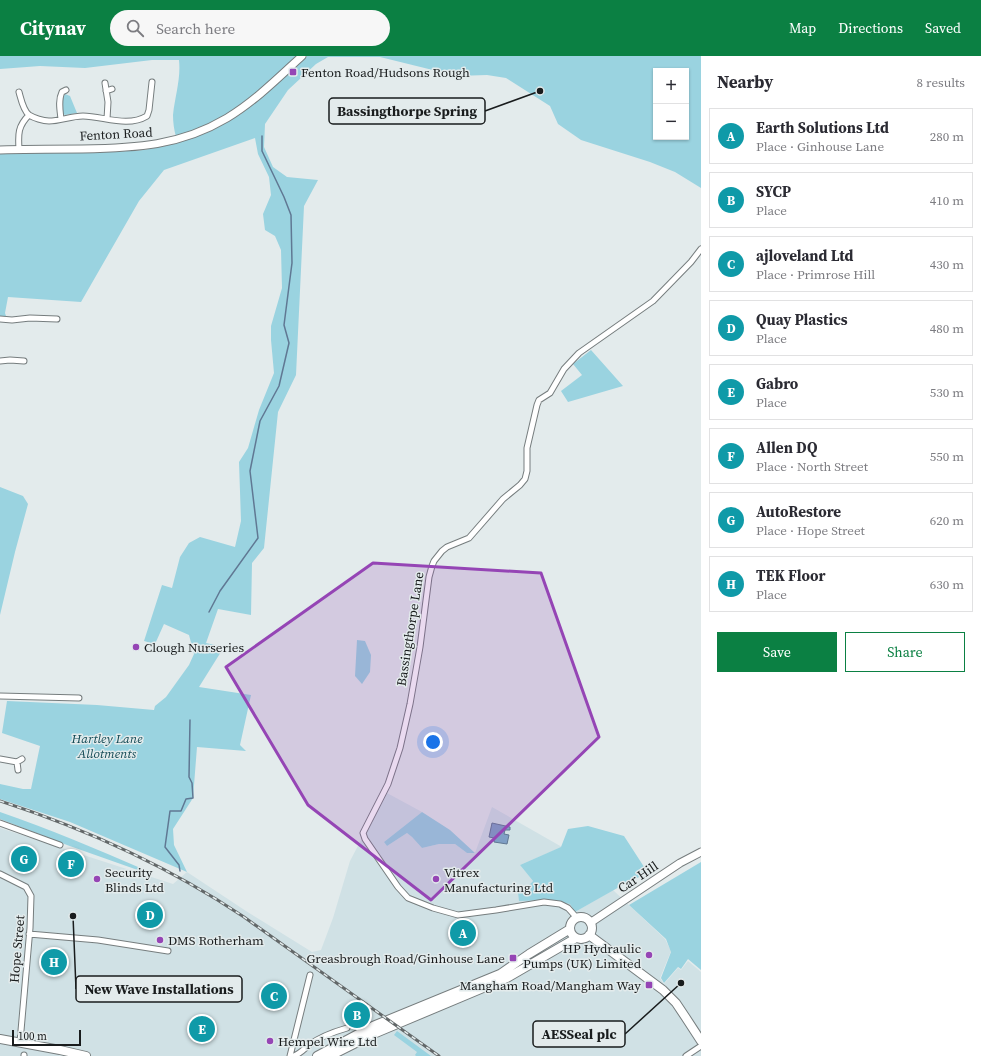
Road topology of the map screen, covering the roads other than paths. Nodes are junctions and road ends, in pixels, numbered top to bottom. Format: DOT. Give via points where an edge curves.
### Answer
graph roads {
  1 [pos="302,56"];
  2 [pos="152,82"];
  3 [pos="105,84"];
  4 [pos="112,89"];
  5 [pos="66,90"];
  6 [pos="106,91"];
  7 [pos="19,92"];
  8 [pos="29,115"];
  9 [pos="61,119"];
  10 [pos="107,119"];
  11 [pos="19,149"];
  12 [pos="0,150"];
  13 [pos="701,249"];
  14 [pos="0,319"];
  15 [pos="57,319"];
  16 [pos="0,361"];
  17 [pos="24,361"];
  18 [pos="0,696"];
  19 [pos="79,698"];
  20 [pos="0,759"];
  21 [pos="18,770"];
  22 [pos="0,823"];
  23 [pos="60,845"];
  24 [pos="701,852"];
  25 [pos="0,874"];
  26 [pos="577,918"];
  27 [pos="590,923"];
  28 [pos="570,930"];
  29 [pos="29,934"];
  30 [pos="589,935"];
  31 [pos="576,938"];
  32 [pos="168,951"];
  33 [pos="310,975"];
  34 [pos="347,1028"];
  35 [pos="0,1039"];
  36 [pos="701,1041"];
  37 [pos="20,1042"];
  38 [pos="701,1046"];
  39 [pos="335,1053"];
  40 [pos="86,1056"];
  41 [pos="290,1056"];
  42 [pos="296,1056"];
  43 [pos="317,1056"];
  44 [pos="686,1056"];
  1 -- 11 [label="street, Fenton Road" via="242,108 210,127 174,140 122,148"];
  2 -- 10 [label="street" via="148,118"];
  3 -- 6 [label="street"];
  4 -- 6 [label="street"];
  5 -- 9 [label="street" via="60,94"];
  6 -- 10 [label="street"];
  7 -- 8 [label="street"];
  8 -- 9 [label="street" via="47,122"];
  8 -- 11 [label="street" via="18,135"];
  9 -- 10 [label="street" via="83,116"];
  11 -- 12 [label="street, Fenton Road"];
  13 -- 26 [label="street, Bassingthorpe Lane" via="653,301 579,353 564,369 550,393 537,405 527,448 525,479 469,538 447,547 434,562 428,577 420,647 400,748 388,784 363,833 398,887 414,901 458,915 544,902 560,904"];
  14 -- 15 [label="street"];
  16 -- 17 [label="street"];
  18 -- 19 [label="street"];
  20 -- 21 [label="street" via="19,761"];
  22 -- 23 [label="street"];
  24 -- 27 [label="street, Car Hill" via="680,863"];
  25 -- 29 [label="street, Hope Street" via="26,887 31,908"];
  26 -- 27 [label="main road" via="586,919"];
  26 -- 28 [label="main road" via="571,922"];
  27 -- 30 [label="main road"];
  28 -- 31 [label="main road"];
  28 -- 39 [label="main road" via="500,974 374,1026"];
  29 -- 32 [label="street" via="98,940"];
  29 -- 37 [label="street, Hope Street"];
  30 -- 31 [label="main road" via="583,939"];
  30 -- 36 [label="main road" via="663,990 676,1003"];
  31 -- 39 [label="main road" via="507,978 376,1032"];
  33 -- 41 [label="street"];
  34 -- 42 [label="street" via="328,1034"];
  35 -- 37 [label="main road"];
  37 -- 40 [label="main road"];
  38 -- 44 [label="street"];
  39 -- 43 [label="main road"];
}
